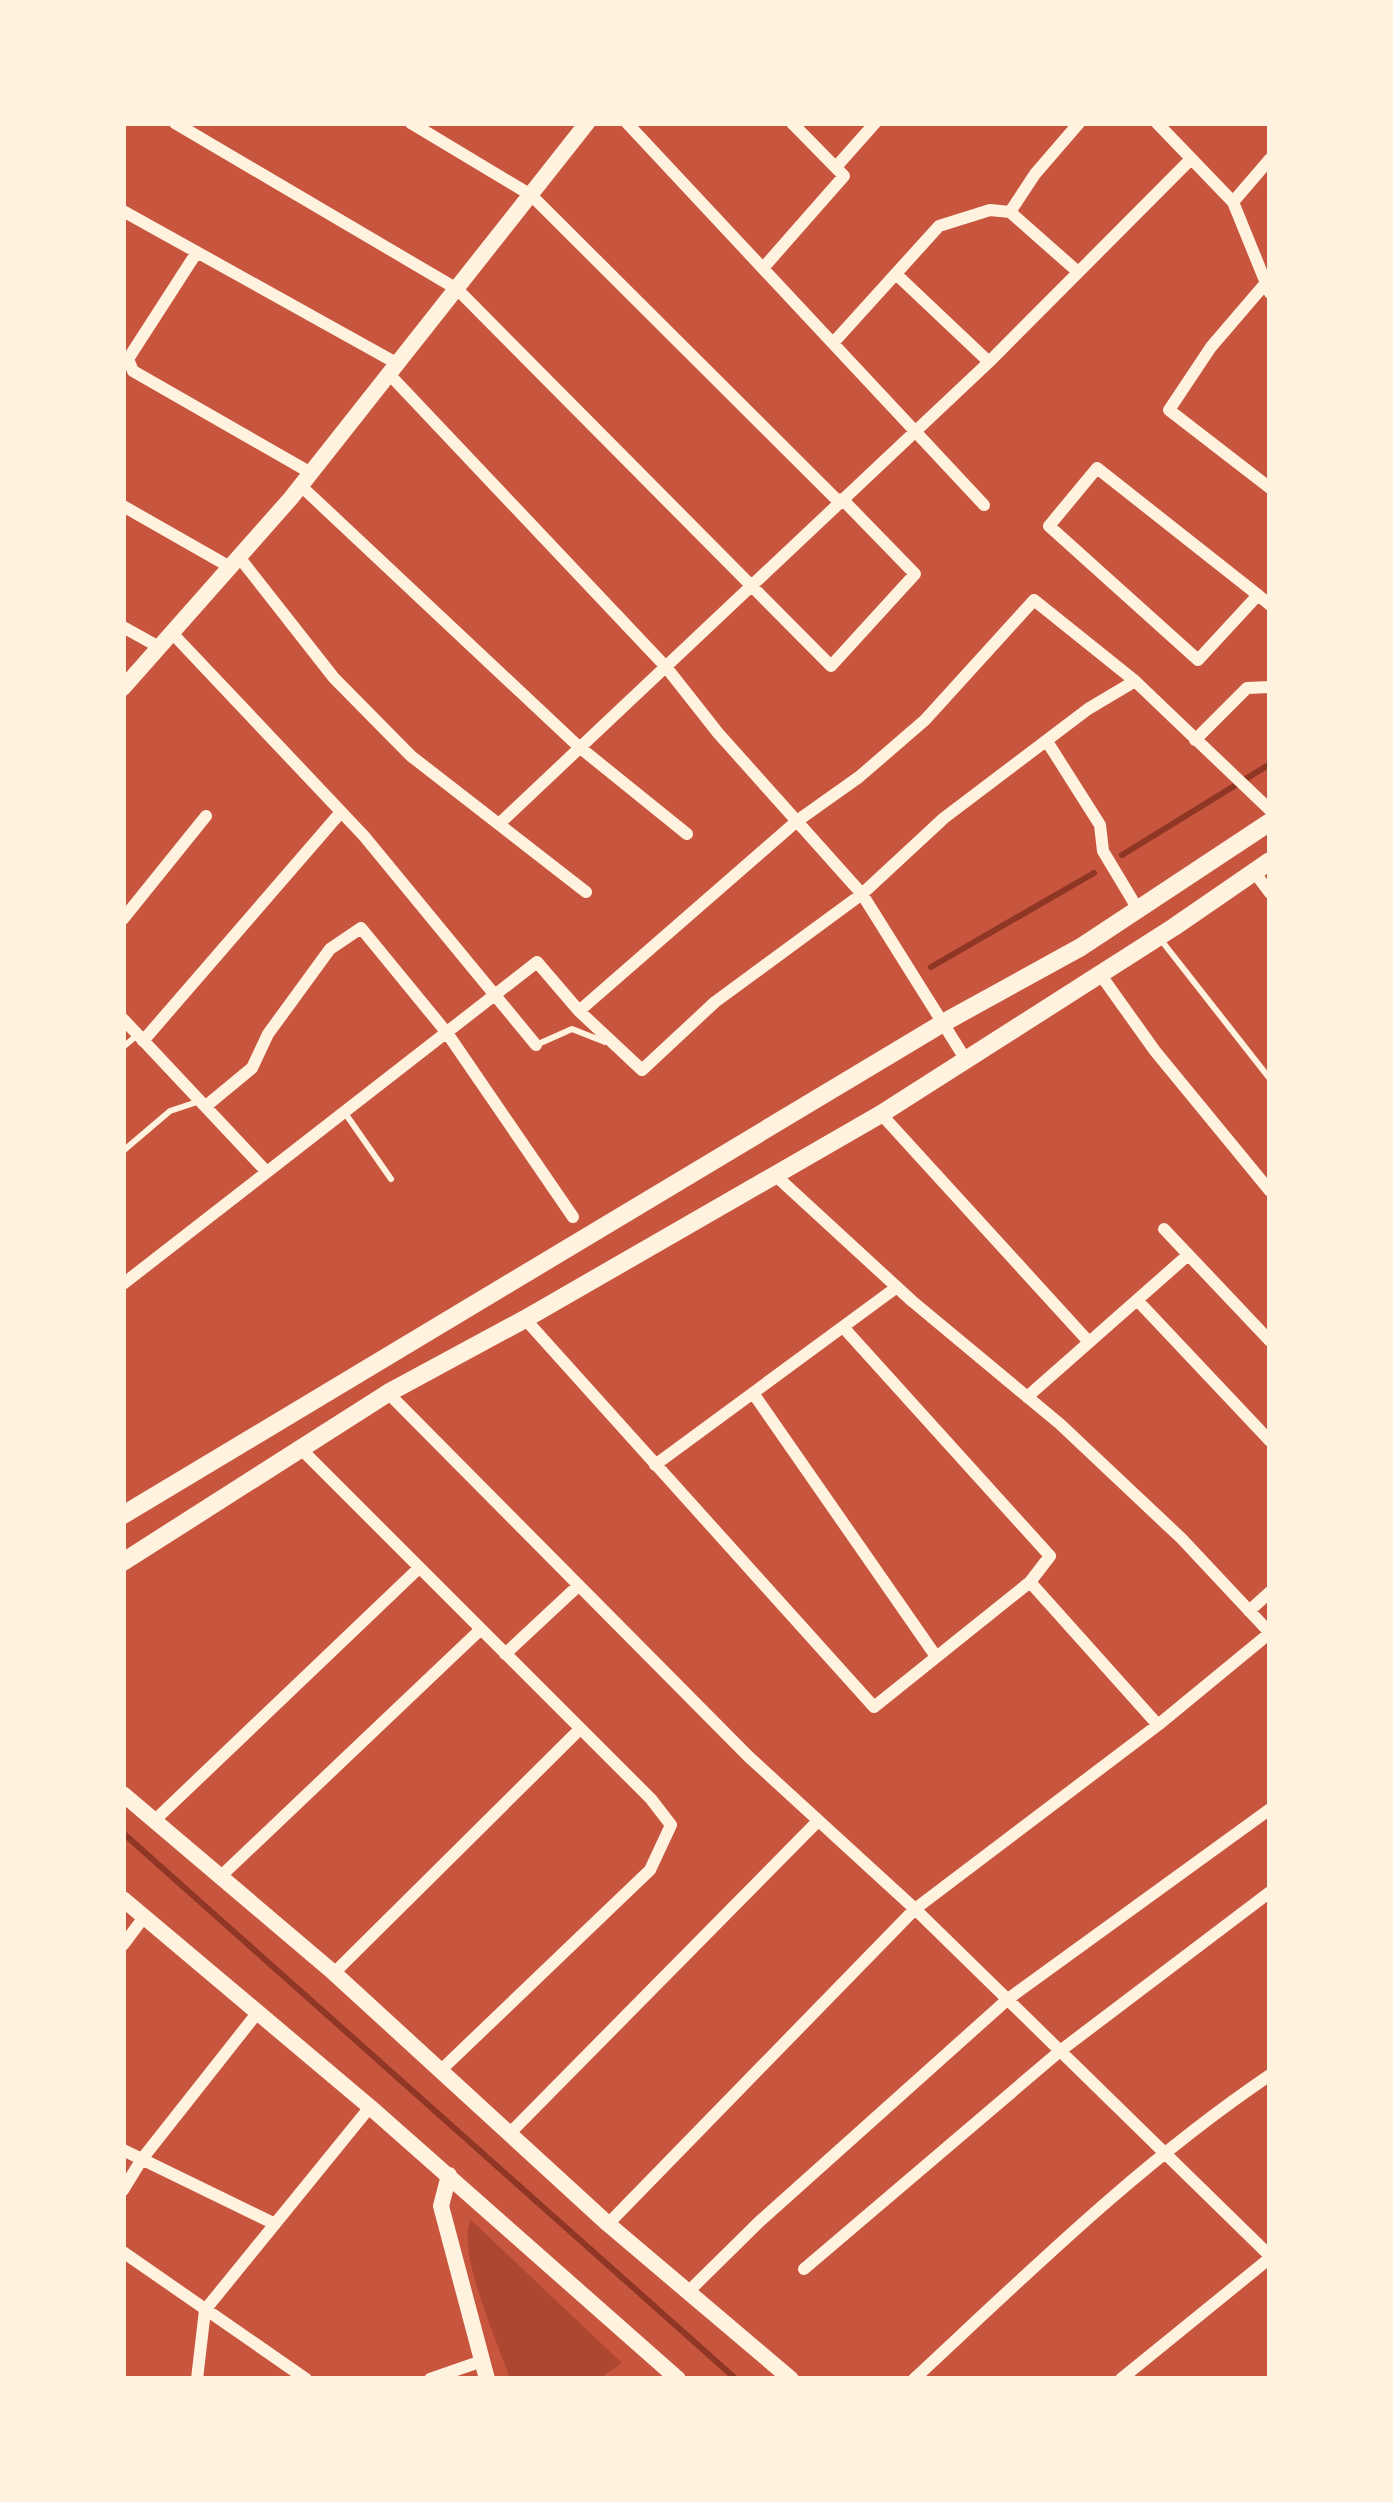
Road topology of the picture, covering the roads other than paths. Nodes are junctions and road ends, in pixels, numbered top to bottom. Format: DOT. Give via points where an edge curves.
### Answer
graph roads {
  1 [pos="175,123"];
  2 [pos="411,123"];
  3 [pos="587,123"];
  4 [pos="628,123"];
  5 [pos="792,123"];
  6 [pos="875,123"];
  7 [pos="1079,123"];
  8 [pos="1157,123"];
  9 [pos="1270,159"];
  10 [pos="1190,160"];
  11 [pos="836,167"];
  12 [pos="531,195"];
  13 [pos="1233,202"];
  14 [pos="123,211"];
  15 [pos="1010,212"];
  16 [pos="197,252"];
  17 [pos="764,267"];
  18 [pos="1078,272"];
  19 [pos="897,275"];
  20 [pos="1268,288"];
  21 [pos="457,289"];
  22 [pos="834,342"];
  23 [pos="989,362"];
  24 [pos="393,369"];
  25 [pos="916,430"];
  26 [pos="306,480"];
  27 [pos="1270,488"];
  28 [pos="840,500"];
  29 [pos="983,505"];
  30 [pos="123,506"];
  31 [pos="234,562"];
  32 [pos="750,584"];
  33 [pos="1258,595"];
  34 [pos="1270,604"];
  35 [pos="123,627"];
  36 [pos="165,640"];
  37 [pos="666,667"];
  38 [pos="1135,681"];
  39 [pos="1270,687"];
  40 [pos="123,688"];
  41 [pos="1195,740"];
  42 [pos="1048,743"];
  43 [pos="578,746"];
  44 [pos="1270,810"];
  45 [pos="341,812"];
  46 [pos="206,816"];
  47 [pos="797,821"];
  48 [pos="501,822"];
  49 [pos="1270,822"];
  50 [pos="687,834"];
  51 [pos="1262,867"];
  52 [pos="586,892"];
  53 [pos="1270,893"];
  54 [pos="862,894"];
  55 [pos="1139,911"];
  56 [pos="123,919"];
  57 [pos="1159,937"];
  58 [pos="1100,974"];
  59 [pos="496,994"];
  60 [pos="579,1011"];
  61 [pos="123,1019"];
  62 [pos="943,1023"];
  63 [pos="447,1033"];
  64 [pos="141,1038"];
  65 [pos="536,1045"];
  66 [pos="617,1046"];
  67 [pos="123,1047"];
  68 [pos="966,1060"];
  69 [pos="1270,1079"];
  70 [pos="203,1103"];
  71 [pos="344,1113"];
  72 [pos="881,1114"];
  73 [pos="123,1151"];
  74 [pos="265,1170"];
  75 [pos="775,1175"];
  76 [pos="391,1179"];
  77 [pos="1270,1192"];
  78 [pos="574,1216"];
  79 [pos="1164,1229"];
  80 [pos="1188,1255"];
  81 [pos="123,1283"];
  82 [pos="897,1287"];
  83 [pos="1136,1300"];
  84 [pos="525,1319"];
  85 [pos="843,1327"];
  86 [pos="1270,1341"];
  87 [pos="1089,1342"];
  88 [pos="388,1393"];
  89 [pos="753,1393"];
  90 [pos="1027,1397"];
  91 [pos="1270,1441"];
  92 [pos="299,1448"];
  93 [pos="655,1465"];
  94 [pos="123,1516"];
  95 [pos="123,1562"];
  96 [pos="419,1568"];
  97 [pos="1030,1582"];
  98 [pos="578,1586"];
  99 [pos="1270,1592"];
  100 [pos="1249,1611"];
  101 [pos="481,1630"];
  102 [pos="1270,1633"];
  103 [pos="506,1654"];
  104 [pos="935,1655"];
  105 [pos="1158,1725"];
  106 [pos="580,1729"];
  107 [pos="123,1794"];
  108 [pos="1270,1808"];
  109 [pos="155,1820"];
  110 [pos="817,1822"];
  111 [pos="221,1876"];
  112 [pos="1270,1892"];
  113 [pos="123,1899"];
  114 [pos="915,1909"];
  115 [pos="144,1917"];
  116 [pos="123,1946"];
  117 [pos="334,1973"];
  118 [pos="1009,1999"];
  119 [pos="258,2012"];
  120 [pos="1060,2050"];
  121 [pos="440,2072"];
  122 [pos="1270,2075"];
  123 [pos="370,2107"];
  124 [pos="509,2134"];
  125 [pos="123,2150"];
  126 [pos="1165,2155"];
  127 [pos="142,2159"];
  128 [pos="449,2176"];
  129 [pos="123,2190"];
  130 [pos="275,2224"];
  131 [pos="608,2224"];
  132 [pos="123,2252"];
  133 [pos="1270,2257"];
  134 [pos="804,2269"];
  135 [pos="689,2291"];
  136 [pos="205,2310"];
  137 [pos="485,2370"];
  138 [pos="197,2379"];
  139 [pos="306,2379"];
  140 [pos="430,2379"];
  141 [pos="678,2379"];
  142 [pos="791,2379"];
  143 [pos="914,2379"];
  144 [pos="1120,2379"];
  1 -- 21 [label="street"];
  2 -- 12 [label="street"];
  3 -- 12 [label="street"];
  4 -- 17 [label="street"];
  5 -- 11 [label="street"];
  6 -- 11 [label="street"];
  7 -- 15 [label="street"];
  8 -- 10 [label="street"];
  9 -- 13 [label="street"];
  10 -- 13 [label="street"];
  10 -- 18 [label="street"];
  11 -- 17 [label="street" via="844,176"];
  12 -- 21 [label="street"];
  12 -- 28 [label="street"];
  13 -- 20 [label="street"];
  14 -- 16 [label="street"];
  15 -- 18 [label="street"];
  15 -- 19 [label="street" via="939,226"];
  16 -- 24 [label="street"];
  16 -- 26 [label="street" via="128,359 133,370"];
  17 -- 22 [label="street"];
  18 -- 23 [label="street"];
  19 -- 22 [label="street"];
  19 -- 23 [label="street"];
  20 -- 27 [label="street" via="1210,347 1169,410"];
  21 -- 24 [label="street"];
  21 -- 32 [label="street"];
  22 -- 25 [label="street"];
  23 -- 25 [label="street"];
  24 -- 26 [label="street"];
  24 -- 37 [label="street"];
  25 -- 28 [label="street"];
  25 -- 29 [label="street"];
  26 -- 31 [label="street"];
  26 -- 43 [label="street"];
  28 -- 32 [label="street"];
  28 -- 32 [label="street" via="915,574 831,666"];
  30 -- 31 [label="street"];
  31 -- 36 [label="street"];
  31 -- 48 [label="street" via="411,756"];
  32 -- 37 [label="street"];
  33 -- 33 [label="street" via="1096,468 1048,526 1198,660"];
  33 -- 34 [label="street"];
  35 -- 36 [label="street"];
  36 -- 40 [label="street"];
  36 -- 45 [label="street"];
  37 -- 43 [label="street"];
  37 -- 47 [label="street"];
  38 -- 41 [label="street"];
  38 -- 42 [label="street"];
  38 -- 47 [label="street" via="1034,601 926,720"];
  39 -- 41 [label="street" via="1247,688"];
  41 -- 44 [label="street"];
  42 -- 54 [label="street" via="944,818"];
  42 -- 55 [label="street" via="1100,825 1103,851"];
  43 -- 48 [label="street"];
  43 -- 50 [label="street"];
  45 -- 59 [label="street"];
  45 -- 64 [label="street"];
  46 -- 56 [label="street"];
  47 -- 54 [label="street"];
  47 -- 60 [label="street"];
  48 -- 52 [label="street"];
  49 -- 55 [label="main road"];
  51 -- 53 [label="street"];
  51 -- 57 [label="main road"];
  54 -- 62 [label="street"];
  54 -- 66 [label="street" via="715,1002 643,1070"];
  55 -- 62 [label="main road"];
  57 -- 58 [label="main road"];
  57 -- 69 [label="lane"];
  58 -- 68 [label="main road"];
  58 -- 77 [label="street"];
  59 -- 60 [label="street" via="537,962"];
  59 -- 63 [label="street"];
  59 -- 65 [label="street"];
  60 -- 66 [label="street"];
  61 -- 64 [label="street"];
  62 -- 68 [label="street"];
  62 -- 94 [label="main road"];
  63 -- 70 [label="street" via="361,928 330,950 252,1068"];
  63 -- 71 [label="street"];
  63 -- 78 [label="street"];
  64 -- 67 [label="lane"];
  64 -- 70 [label="street"];
  65 -- 66 [label="lane" via="572,1029"];
  68 -- 72 [label="main road"];
  70 -- 73 [label="lane" via="170,1112"];
  70 -- 74 [label="street"];
  71 -- 74 [label="street"];
  71 -- 76 [label="lane"];
  72 -- 75 [label="main road"];
  72 -- 87 [label="street"];
  74 -- 81 [label="street"];
  75 -- 82 [label="street"];
  75 -- 84 [label="main road"];
  79 -- 80 [label="street"];
  80 -- 83 [label="street"];
  80 -- 86 [label="street"];
  82 -- 85 [label="street"];
  82 -- 90 [label="street"];
  83 -- 87 [label="street"];
  83 -- 91 [label="street"];
  84 -- 88 [label="main road"];
  84 -- 93 [label="street"];
  85 -- 89 [label="street"];
  85 -- 97 [label="street" via="1050,1556"];
  87 -- 90 [label="street"];
  88 -- 92 [label="main road"];
  88 -- 98 [label="street"];
  89 -- 93 [label="street"];
  89 -- 104 [label="street"];
  90 -- 100 [label="street" via="1182,1538"];
  92 -- 95 [label="main road"];
  92 -- 96 [label="street"];
  93 -- 104 [label="street" via="874,1707"];
  96 -- 101 [label="street"];
  96 -- 109 [label="street"];
  97 -- 104 [label="street"];
  97 -- 105 [label="street"];
  98 -- 103 [label="street"];
  98 -- 110 [label="street"];
  99 -- 100 [label="street"];
  100 -- 102 [label="street"];
  101 -- 103 [label="street"];
  101 -- 111 [label="street"];
  102 -- 105 [label="street"];
  103 -- 106 [label="street"];
  105 -- 114 [label="street"];
  106 -- 117 [label="street"];
  106 -- 121 [label="street" via="671,1825 662,1849 650,1870"];
  107 -- 109 [label="street"];
  108 -- 118 [label="street"];
  109 -- 111 [label="street"];
  110 -- 114 [label="street"];
  110 -- 124 [label="street"];
  111 -- 117 [label="street"];
  112 -- 120 [label="street"];
  113 -- 115 [label="street"];
  114 -- 118 [label="street"];
  114 -- 131 [label="street"];
  115 -- 116 [label="street"];
  115 -- 119 [label="street"];
  117 -- 121 [label="street"];
  118 -- 120 [label="street"];
  118 -- 135 [label="street"];
  119 -- 123 [label="street"];
  119 -- 127 [label="street"];
  120 -- 126 [label="street"];
  120 -- 134 [label="street"];
  121 -- 124 [label="street"];
  122 -- 126 [label="street"];
  123 -- 128 [label="street"];
  123 -- 130 [label="street"];
  124 -- 131 [label="street"];
  125 -- 127 [label="street"];
  126 -- 133 [label="street"];
  126 -- 143 [label="street"];
  127 -- 129 [label="street"];
  127 -- 130 [label="street"];
  128 -- 137 [label="street" via="441,2206"];
  128 -- 141 [label="street"];
  130 -- 136 [label="street"];
  131 -- 135 [label="street"];
  132 -- 136 [label="street"];
  133 -- 144 [label="street"];
  135 -- 142 [label="street"];
  136 -- 138 [label="street"];
  136 -- 139 [label="street"];
  137 -- 140 [label="street"];
}
